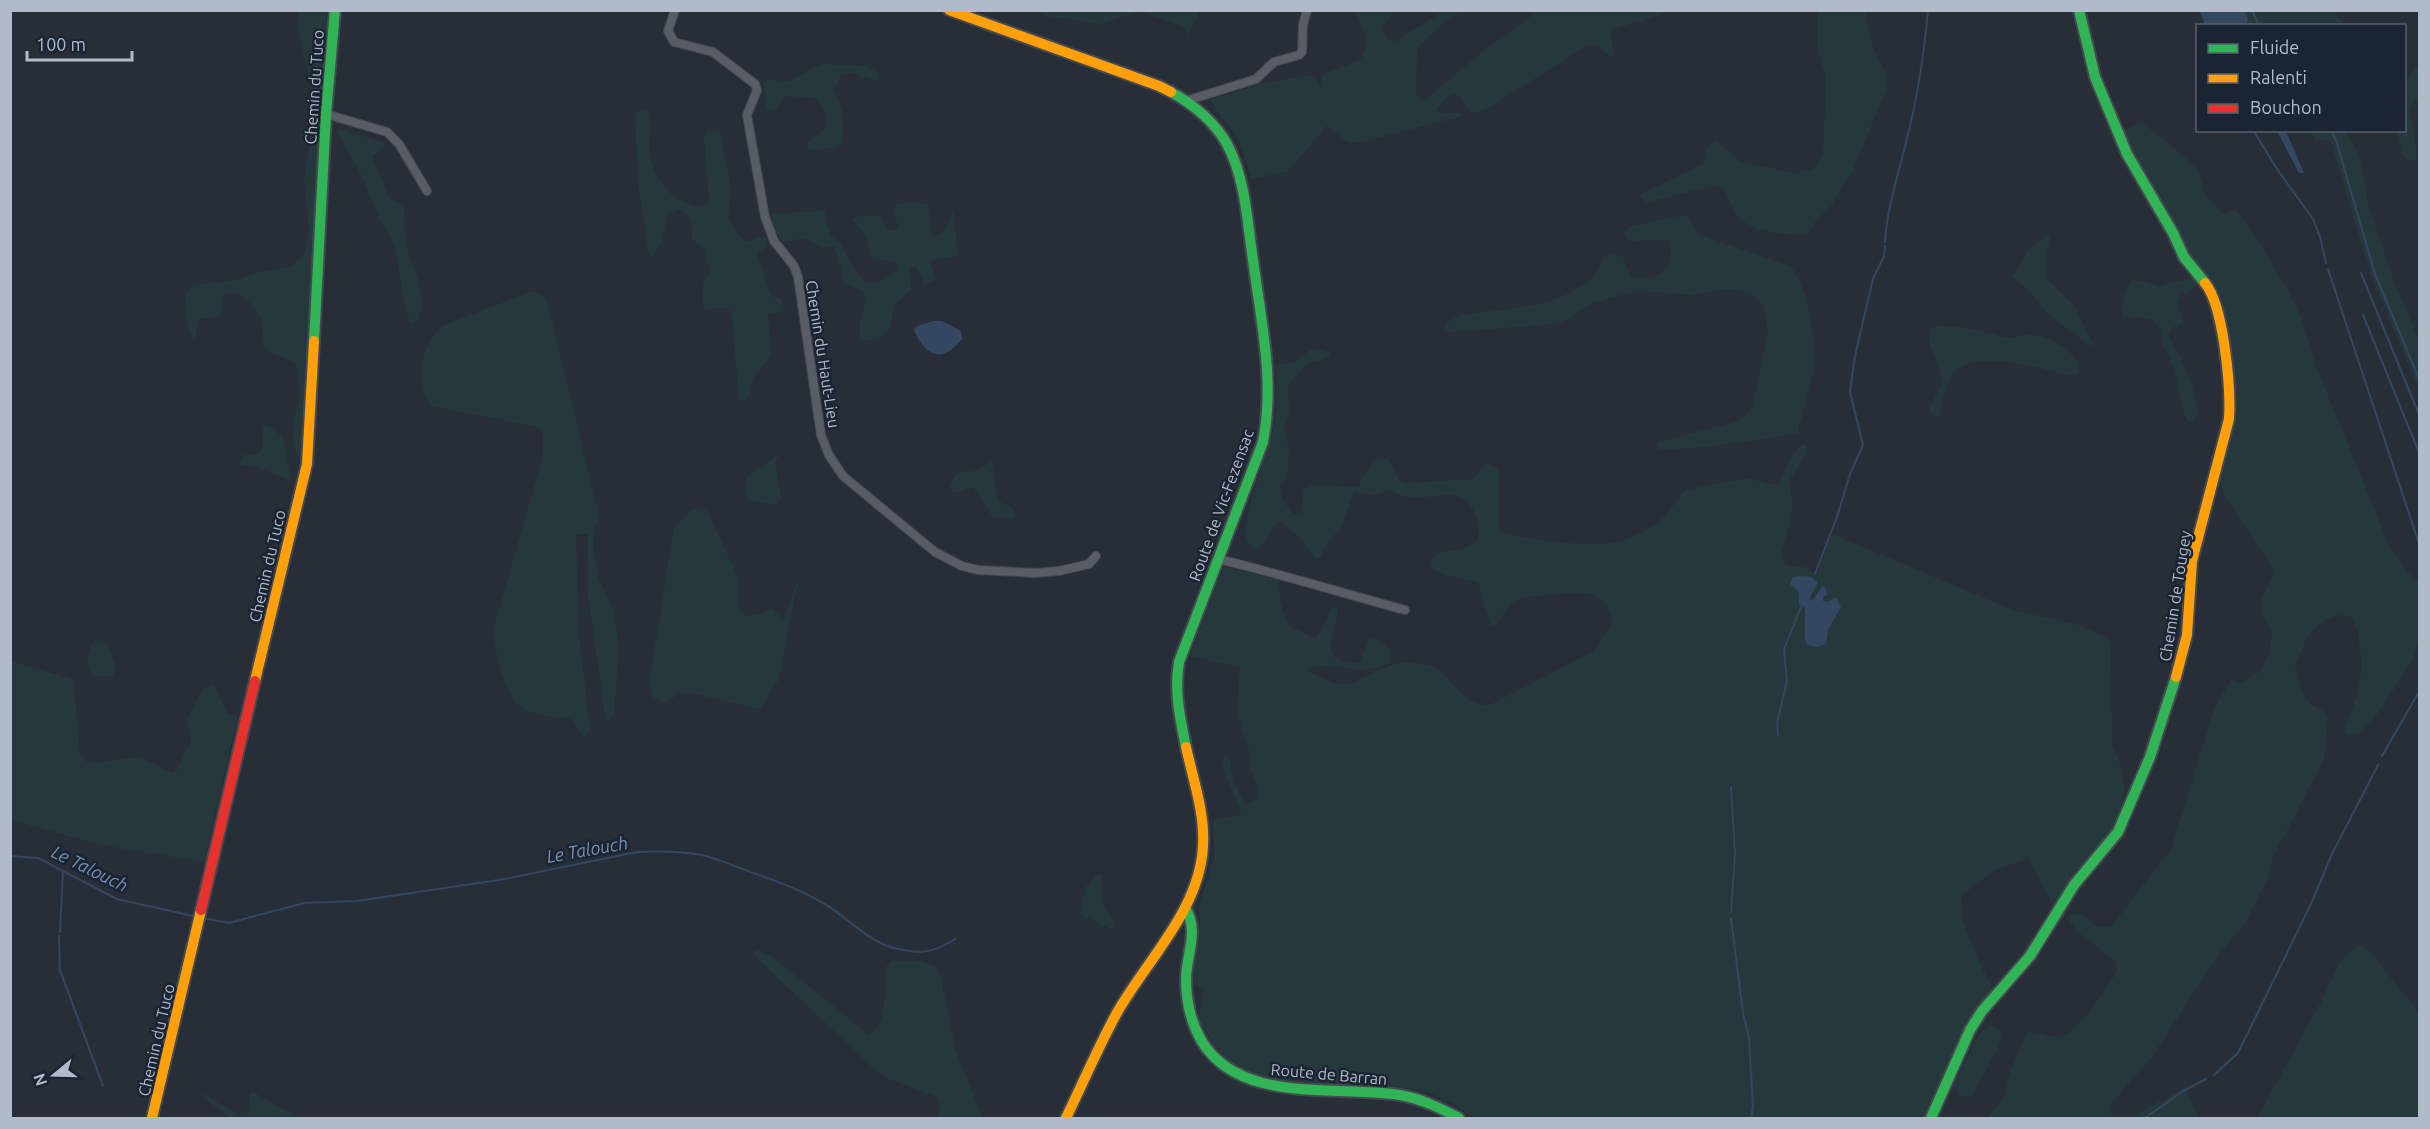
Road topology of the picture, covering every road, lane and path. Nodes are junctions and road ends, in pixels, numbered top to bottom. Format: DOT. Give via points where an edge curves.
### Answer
graph roads {
  1 [pos="335,10"];
  2 [pos="675,10"];
  3 [pos="949,10"];
  4 [pos="1307,10"];
  5 [pos="2079,10"];
  6 [pos="979,16"];
  7 [pos="1189,100"];
  8 [pos="327,114"];
  9 [pos="427,190"];
  10 [pos="1096,556"];
  11 [pos="1218,559"];
  12 [pos="1405,610"];
  13 [pos="1185,908"];
  14 [pos="153,1119"];
  15 [pos="1066,1119"];
  16 [pos="1459,1119"];
  17 [pos="1931,1119"];
  1 -- 8 [label="street, Chemin du Tuco"];
  2 -- 10 [label="street, Chemin du Haut-Lieu" via="668,31 674,42 713,52 755,84 757,90 747,115 765,217 774,241 798,277 821,435 833,464 935,552 962,566 1053,572 1089,564"];
  3 -- 6 [label="street, Route de Vic-Fezensac"];
  4 -- 7 [label="street" via="1299,55 1274,62 1256,79"];
  5 -- 17 [label="street, Chemin de Tougey" via="2095,77 2127,154 2184,257 2215,300 2229,419 2192,561 2184,657 2150,757 2118,832 2074,885 2030,956 1970,1030"];
  6 -- 7 [label="street, Route de Vic-Fezensac"];
  7 -- 11 [label="street, Route de Vic-Fezensac" via="1222,134 1241,176 1270,392 1263,442"];
  8 -- 9 [label="street" via="387,132 399,144"];
  8 -- 14 [label="street, Chemin du Tuco" via="308,464"];
  11 -- 12 [label="street"];
  11 -- 13 [label="street, Route de Vic-Fezensac" via="1184,645 1176,681 1181,727 1203,823 1199,870"];
  13 -- 15 [label="street, Route de Vic-Fezensac" via="1118,1011"];
  13 -- 16 [label="street, Route de Barran" via="1193,920 1186,977 1189,1010 1204,1044 1234,1073 1280,1087 1421,1100"];
}
